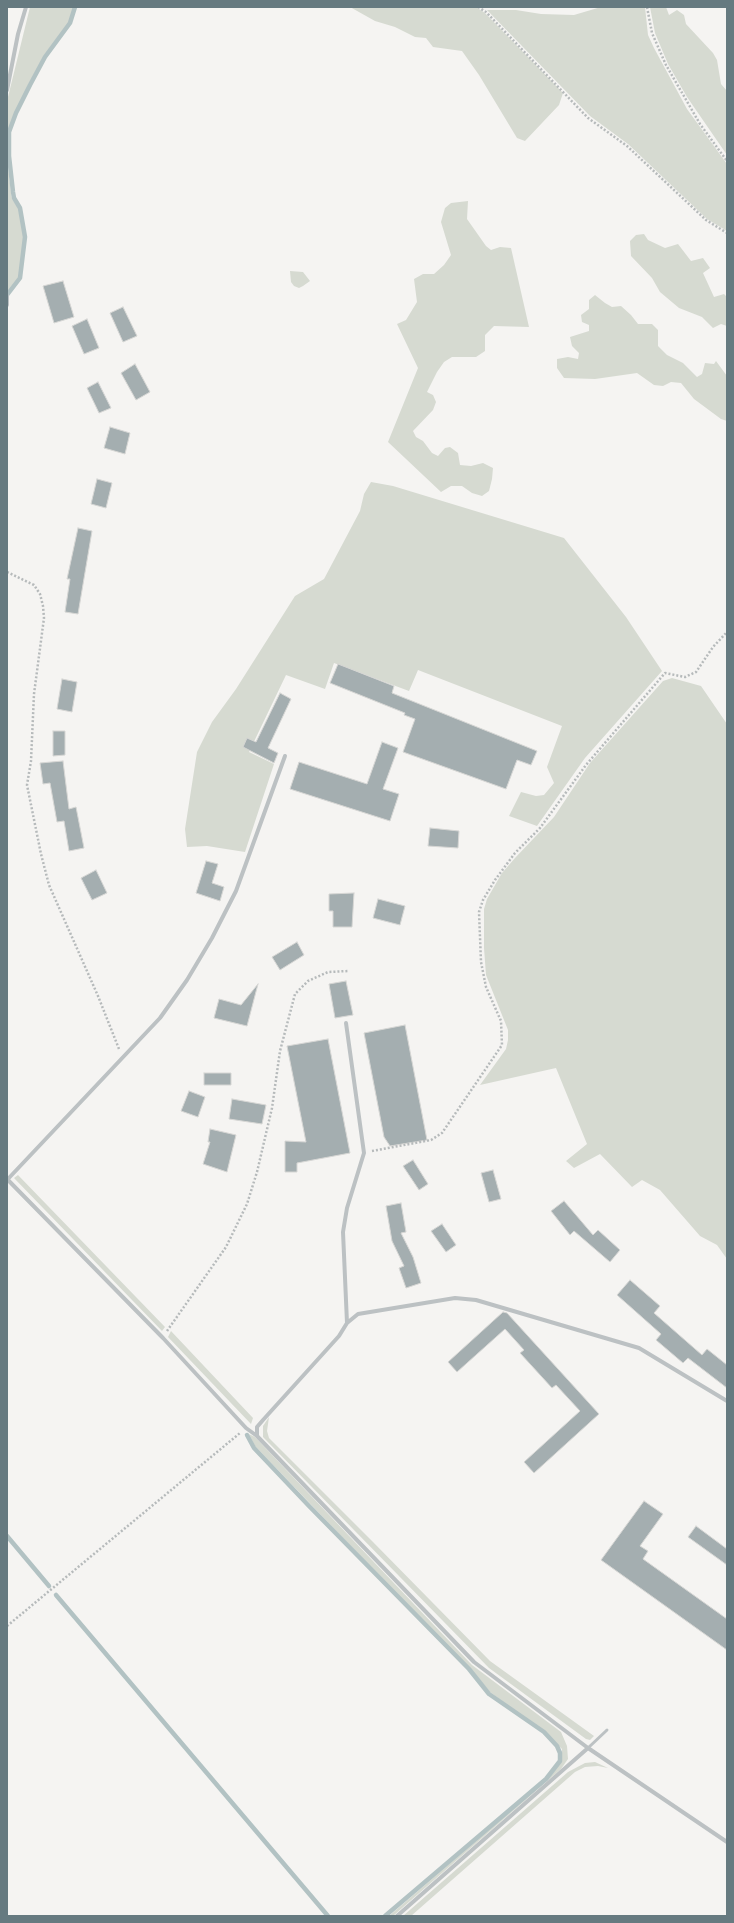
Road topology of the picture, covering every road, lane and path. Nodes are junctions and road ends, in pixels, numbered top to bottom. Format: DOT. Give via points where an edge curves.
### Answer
graph roads {
  1 [pos="26,7"];
  2 [pos="478,7"];
  3 [pos="647,7"];
  4 [pos="7,90"];
  5 [pos="727,160"];
  6 [pos="727,233"];
  7 [pos="7,297"];
  8 [pos="7,305"];
  9 [pos="7,572"];
  10 [pos="727,632"];
  11 [pos="285,756"];
  12 [pos="348,971"];
  13 [pos="346,1023"];
  14 [pos="123,1058"];
  15 [pos="364,1153"];
  16 [pos="7,1179"];
  17 [pos="346,1324"];
  18 [pos="163,1338"];
  19 [pos="727,1401"];
  20 [pos="246,1428"];
  21 [pos="257,1436"];
  22 [pos="7,1626"];
  23 [pos="607,1730"];
  24 [pos="588,1748"];
  25 [pos="727,1842"];
  26 [pos="397,1916"];
  1 -- 4 [label="street"];
  2 -- 6 [label="path" via="486,12 588,118 627,146 706,220"];
  3 -- 5 [label="path" via="652,33 666,65 700,124"];
  7 -- 8 [label="street"];
  9 -- 14 [label="path" via="34,585 43,606 44,618 34,694 30,775 27,785 41,854 49,885"];
  10 -- 15 [label="path" via="696,672 685,677 665,673 586,765 540,828 515,853 483,900 479,912 482,974 501,1021 502,1045 451,1121 442,1133 431,1140"];
  11 -- 14 [label="street" via="236,891 212,938 160,1018"];
  12 -- 18 [label="path" via="328,972 308,982 295,994 280,1051 272,1108 247,1204 226,1247"];
  13 -- 15 [label="street"];
  14 -- 16 [label="street"];
  15 -- 17 [label="street" via="347,1208 343,1232"];
  16 -- 18 [label="street"];
  17 -- 19 [label="street" via="358,1314 395,1307 454,1298 476,1300 639,1348"];
  17 -- 21 [label="street" via="339,1336 262,1420 257,1427"];
  18 -- 20 [label="street"];
  20 -- 21 [label="street"];
  20 -- 22 [label="path"];
  21 -- 24 [label="street" via="474,1662"];
  23 -- 24 [label="lane"];
  24 -- 25 [label="street"];
  24 -- 26 [label="street"];
}
